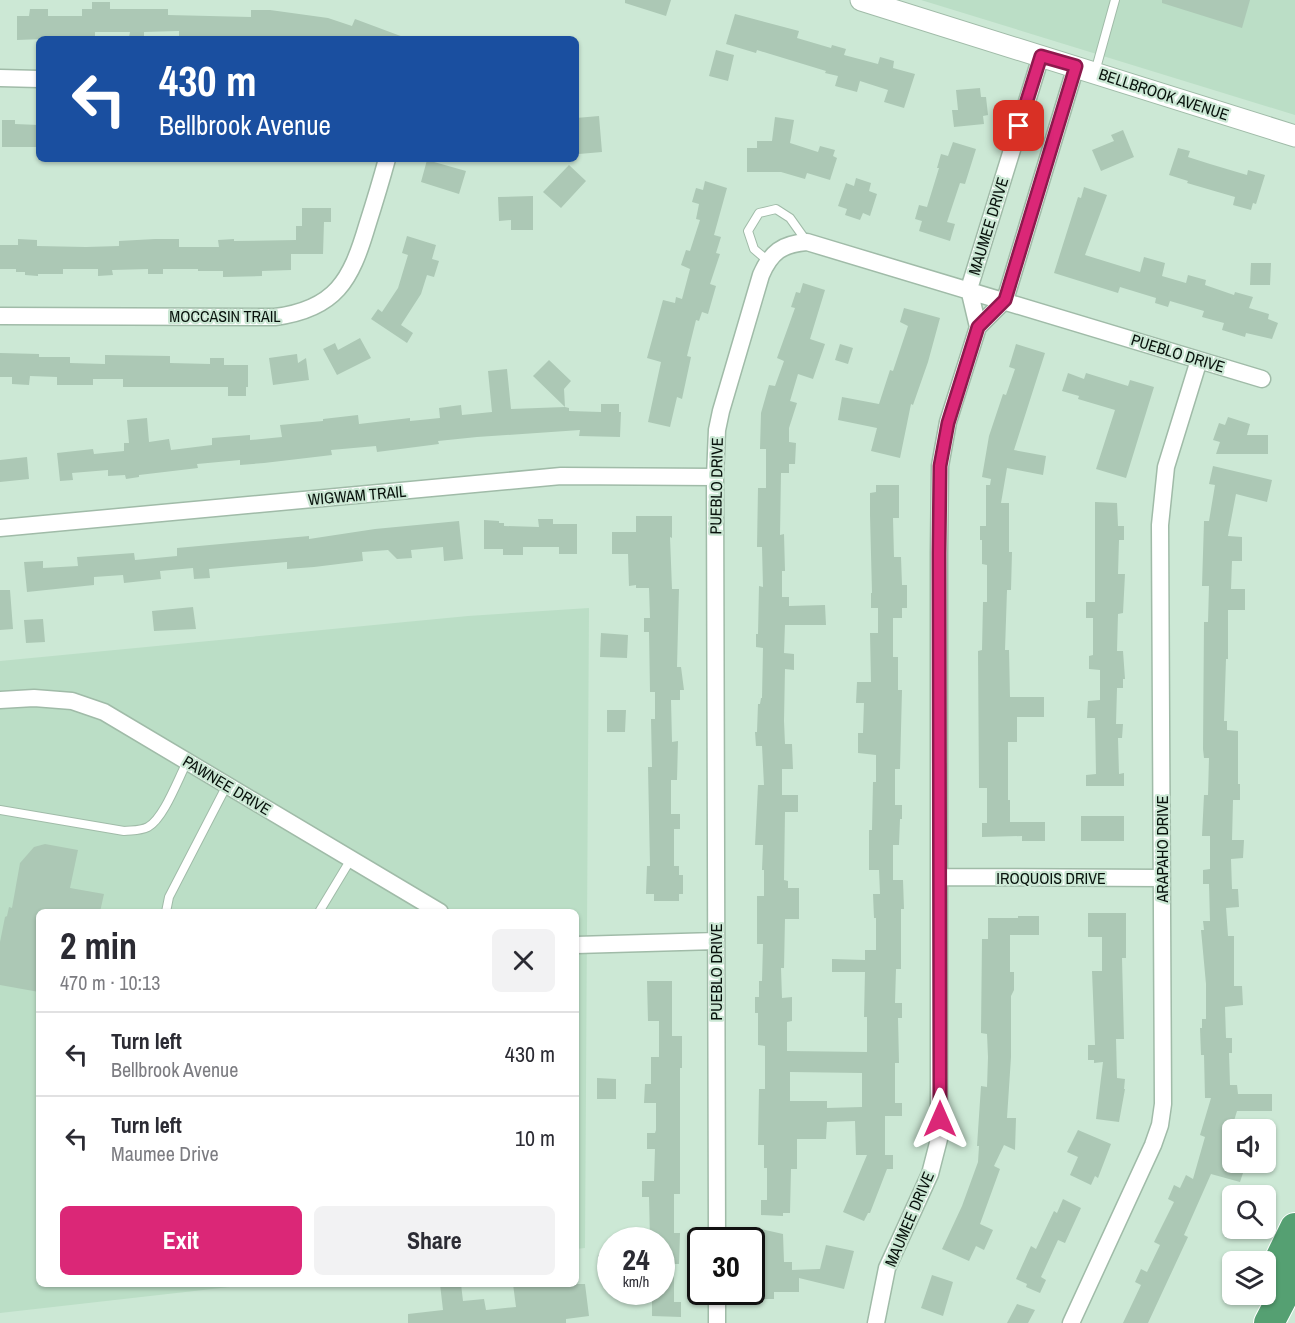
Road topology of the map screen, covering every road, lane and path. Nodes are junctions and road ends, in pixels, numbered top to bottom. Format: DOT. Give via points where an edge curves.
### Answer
graph roads {
  1 [pos="862,0"];
  2 [pos="1115,0"];
  3 [pos="1041,56"];
  4 [pos="1086,70"];
  5 [pos="0,78"];
  6 [pos="36,79"];
  7 [pos="1295,136"];
  8 [pos="386,162"];
  9 [pos="807,242"];
  10 [pos="767,260"];
  11 [pos="969,289"];
  12 [pos="1005,300"];
  13 [pos="0,316"];
  14 [pos="978,327"];
  15 [pos="1199,360"];
  16 [pos="1262,379"];
  17 [pos="716,477"];
  18 [pos="0,528"];
  19 [pos="0,700"];
  20 [pos="187,762"];
  21 [pos="226,785"];
  22 [pos="0,810"];
  23 [pos="351,859"];
  24 [pos="939,878"];
  25 [pos="1162,878"];
  26 [pos="167,909"];
  27 [pos="321,909"];
  28 [pos="435,909"];
  29 [pos="716,941"];
  30 [pos="579,945"];
  31 [pos="717,1227"];
  32 [pos="1295,1228"];
  33 [pos="1276,1267"];
  34 [pos="1295,1273"];
  35 [pos="717,1305"];
  36 [pos="1258,1305"];
  37 [pos="717,1323"];
  38 [pos="876,1323"];
  39 [pos="1071,1323"];
  40 [pos="1249,1323"];
  41 [pos="1269,1323"];
  1 -- 3 [label="street, BELLBROOK AVENUE"];
  2 -- 4 [label="lane"];
  3 -- 4 [label="street, BELLBROOK AVENUE"];
  3 -- 11 [label="street, MAUMEE DRIVE"];
  4 -- 7 [label="street, BELLBROOK AVENUE"];
  4 -- 12 [label="street, MAUMEE DRIVE"];
  5 -- 6 [label="street"];
  8 -- 13 [label="street, MOCCASIN TRAIL" via="358,258 337,291 310,309 275,317"];
  9 -- 10 [label="street" via="786,246"];
  9 -- 10 [label="lane" via="790,218 776,209 759,213 748,231 754,249"];
  9 -- 11 [label="street, PUEBLO DRIVE"];
  10 -- 17 [label="street, PUEBLO DRIVE" via="721,411"];
  11 -- 12 [label="street, PUEBLO DRIVE"];
  11 -- 14 [label="street, MAUMEE DRIVE"];
  12 -- 14 [label="street, MAUMEE DRIVE"];
  12 -- 15 [label="street, PUEBLO DRIVE"];
  14 -- 24 [label="street, MAUMEE DRIVE" via="948,423 940,466"];
  15 -- 16 [label="street, PUEBLO DRIVE"];
  15 -- 25 [label="street, ARAPAHO DRIVE" via="1166,467 1161,506"];
  17 -- 18 [label="street, WIGWAM TRAIL" via="561,476"];
  17 -- 29 [label="street, PUEBLO DRIVE"];
  19 -- 20 [label="street, PAWNEE DRIVE" via="72,701 104,712"];
  20 -- 21 [label="street, PAWNEE DRIVE"];
  20 -- 22 [label="lane" via="159,815 140,830 124,831"];
  21 -- 23 [label="street, PAWNEE DRIVE"];
  21 -- 26 [label="lane" via="169,897"];
  23 -- 27 [label="lane"];
  23 -- 28 [label="street, PAWNEE DRIVE"];
  24 -- 25 [label="street, IROQUOIS DRIVE"];
  24 -- 38 [label="street, MAUMEE DRIVE" via="939,1139 930,1174 887,1268"];
  25 -- 39 [label="street, ARAPAHO DRIVE" via="1160,1125"];
  29 -- 30 [label="street"];
  29 -- 31 [label="street, PUEBLO DRIVE"];
  32 -- 33 [label="highway"];
  34 -- 41 [label="highway"];
  35 -- 37 [label="street"];
  36 -- 40 [label="highway"];
}
